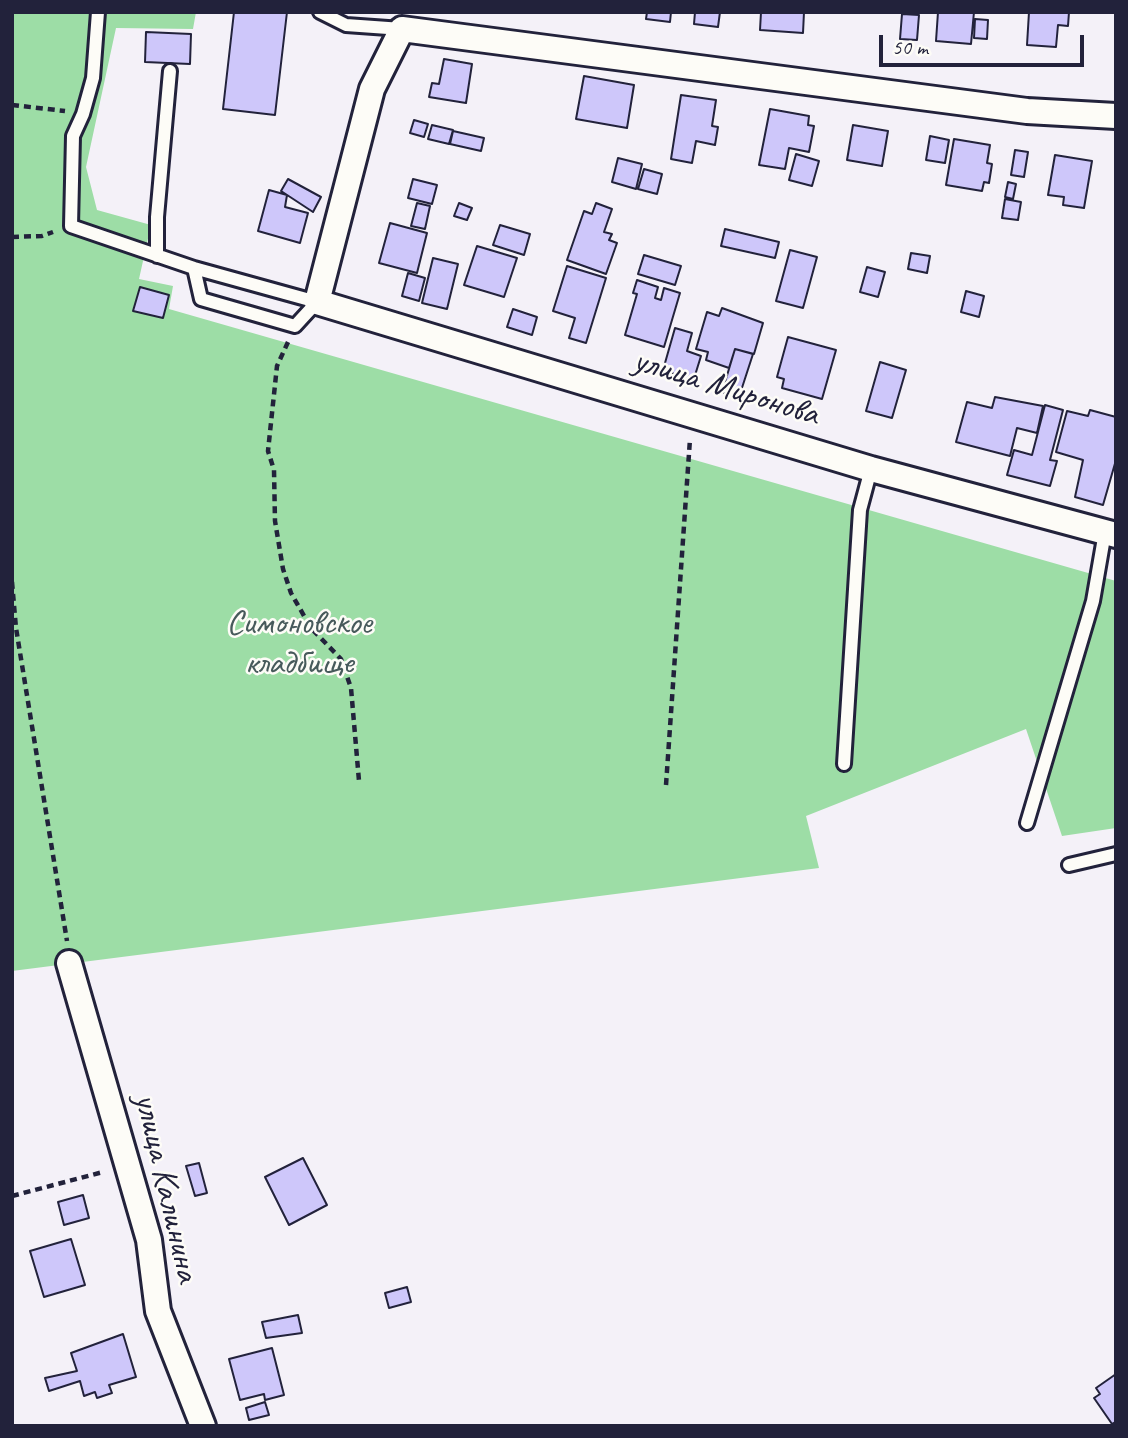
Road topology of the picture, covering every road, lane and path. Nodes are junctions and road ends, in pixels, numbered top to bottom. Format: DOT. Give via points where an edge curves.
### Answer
graph roads {
  1 [pos="99,12"];
  2 [pos="320,12"];
  3 [pos="402,29"];
  4 [pos="170,71"];
  5 [pos="12,106"];
  6 [pos="83,114"];
  7 [pos="1116,116"];
  8 [pos="71,226"];
  9 [pos="12,237"];
  10 [pos="157,256"];
  11 [pos="194,268"];
  12 [pos="317,302"];
  13 [pos="295,326"];
  14 [pos="695,414"];
  15 [pos="871,469"];
  16 [pos="1111,534"];
  17 [pos="12,585"];
  18 [pos="14,629"];
  19 [pos="845,764"];
  20 [pos="359,781"];
  21 [pos="666,785"];
  22 [pos="1027,824"];
  23 [pos="1116,854"];
  24 [pos="1069,865"];
  25 [pos="69,963"];
  26 [pos="127,1166"];
  27 [pos="12,1196"];
  28 [pos="203,1426"];
  1 -- 6 [label="lane" via="93,78"];
  2 -- 3 [label="lane" via="346,25"];
  3 -- 7 [label="street" via="1027,111"];
  3 -- 12 [label="street" via="372,89"];
  4 -- 10 [label="lane"];
  5 -- 6 [label="path"];
  6 -- 8 [label="lane" via="73,136"];
  8 -- 9 [label="path" via="41,236"];
  8 -- 10 [label="lane"];
  10 -- 11 [label="lane"];
  11 -- 12 [label="lane"];
  11 -- 13 [label="lane" via="201,299"];
  12 -- 13 [label="lane"];
  12 -- 14 [label="street, улица Миронова"];
  13 -- 20 [label="path" via="277,366 268,451 274,470 275,521 291,593 311,628 341,659 351,688"];
  14 -- 15 [label="street, улица Миронова"];
  14 -- 21 [label="path" via="687,460"];
  15 -- 16 [label="street, улица Миронова"];
  15 -- 19 [label="lane" via="860,510"];
  16 -- 22 [label="lane"];
  17 -- 18 [label="path"];
  18 -- 25 [label="path"];
  23 -- 24 [label="lane"];
  25 -- 26 [label="street, улица Калинина"];
  26 -- 27 [label="path"];
  26 -- 28 [label="street, улица Калинина" via="149,1240 159,1311"];
}
